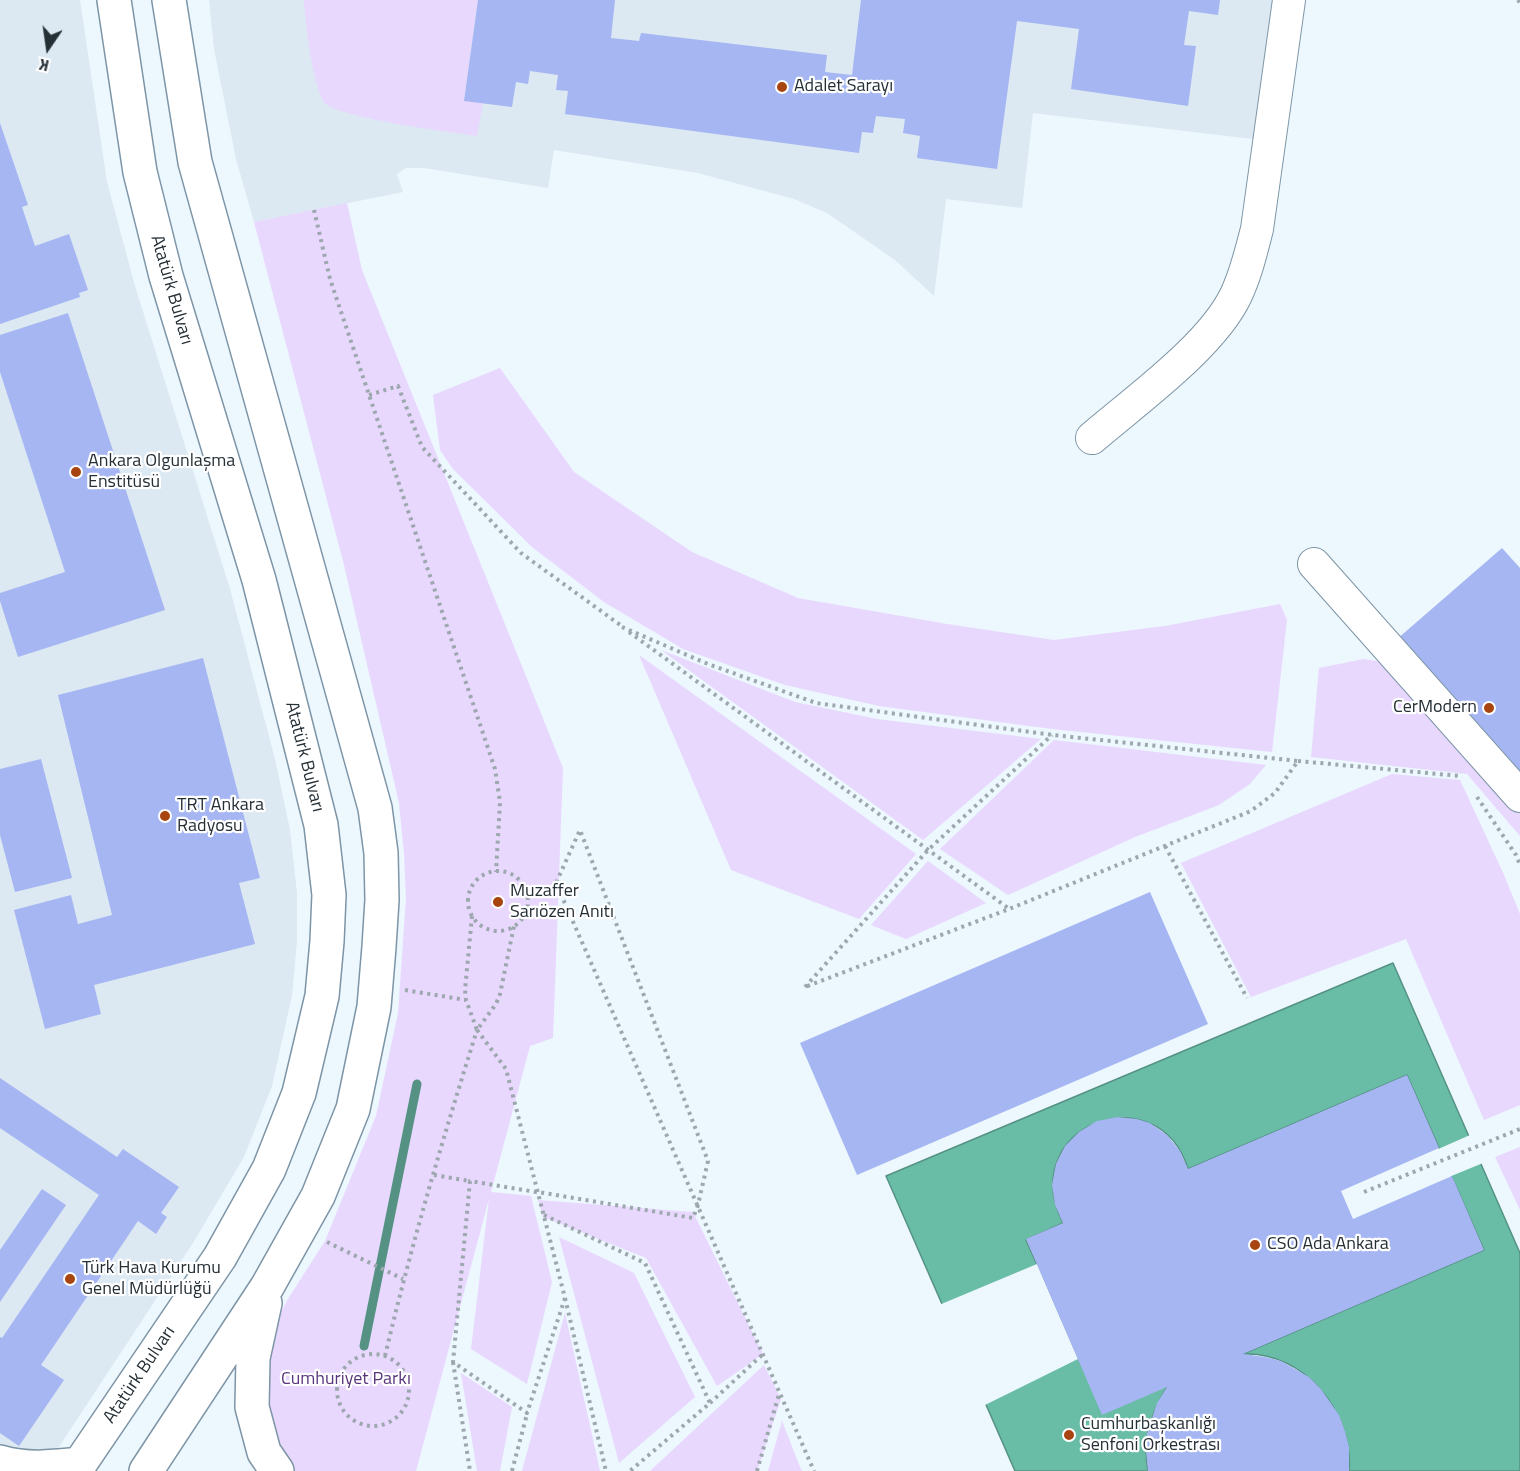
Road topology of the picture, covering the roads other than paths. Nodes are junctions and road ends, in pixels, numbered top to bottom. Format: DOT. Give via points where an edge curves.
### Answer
graph roads {
  1 [pos="114,0"];
  2 [pos="170,0"];
  3 [pos="1289,0"];
  4 [pos="1092,438"];
  5 [pos="1314,564"];
  6 [pos="1520,796"];
  7 [pos="267,1287"];
  8 [pos="0,1462"];
  9 [pos="77,1467"];
  10 [pos="146,1471"];
  11 [pos="277,1471"];
  1 -- 9 [label="main road, Atatürk Bulvarı" via="140,172 166,276 259,580 321,825 328,895 327,941 322,996 299,1093 269,1170 220,1257"];
  2 -- 7 [label="main road" via="195,162 375,808 381,854 382,900 374,1007 353,1109 318,1196"];
  3 -- 4 [label="lane" via="1257,229 1235,297 1191,353"];
  5 -- 6 [label="lane"];
  7 -- 10 [label="main road"];
  7 -- 11 [label="main road" via="253,1358 252,1407 264,1452"];
  8 -- 9 [label="main road" via="18,1468"];
}
